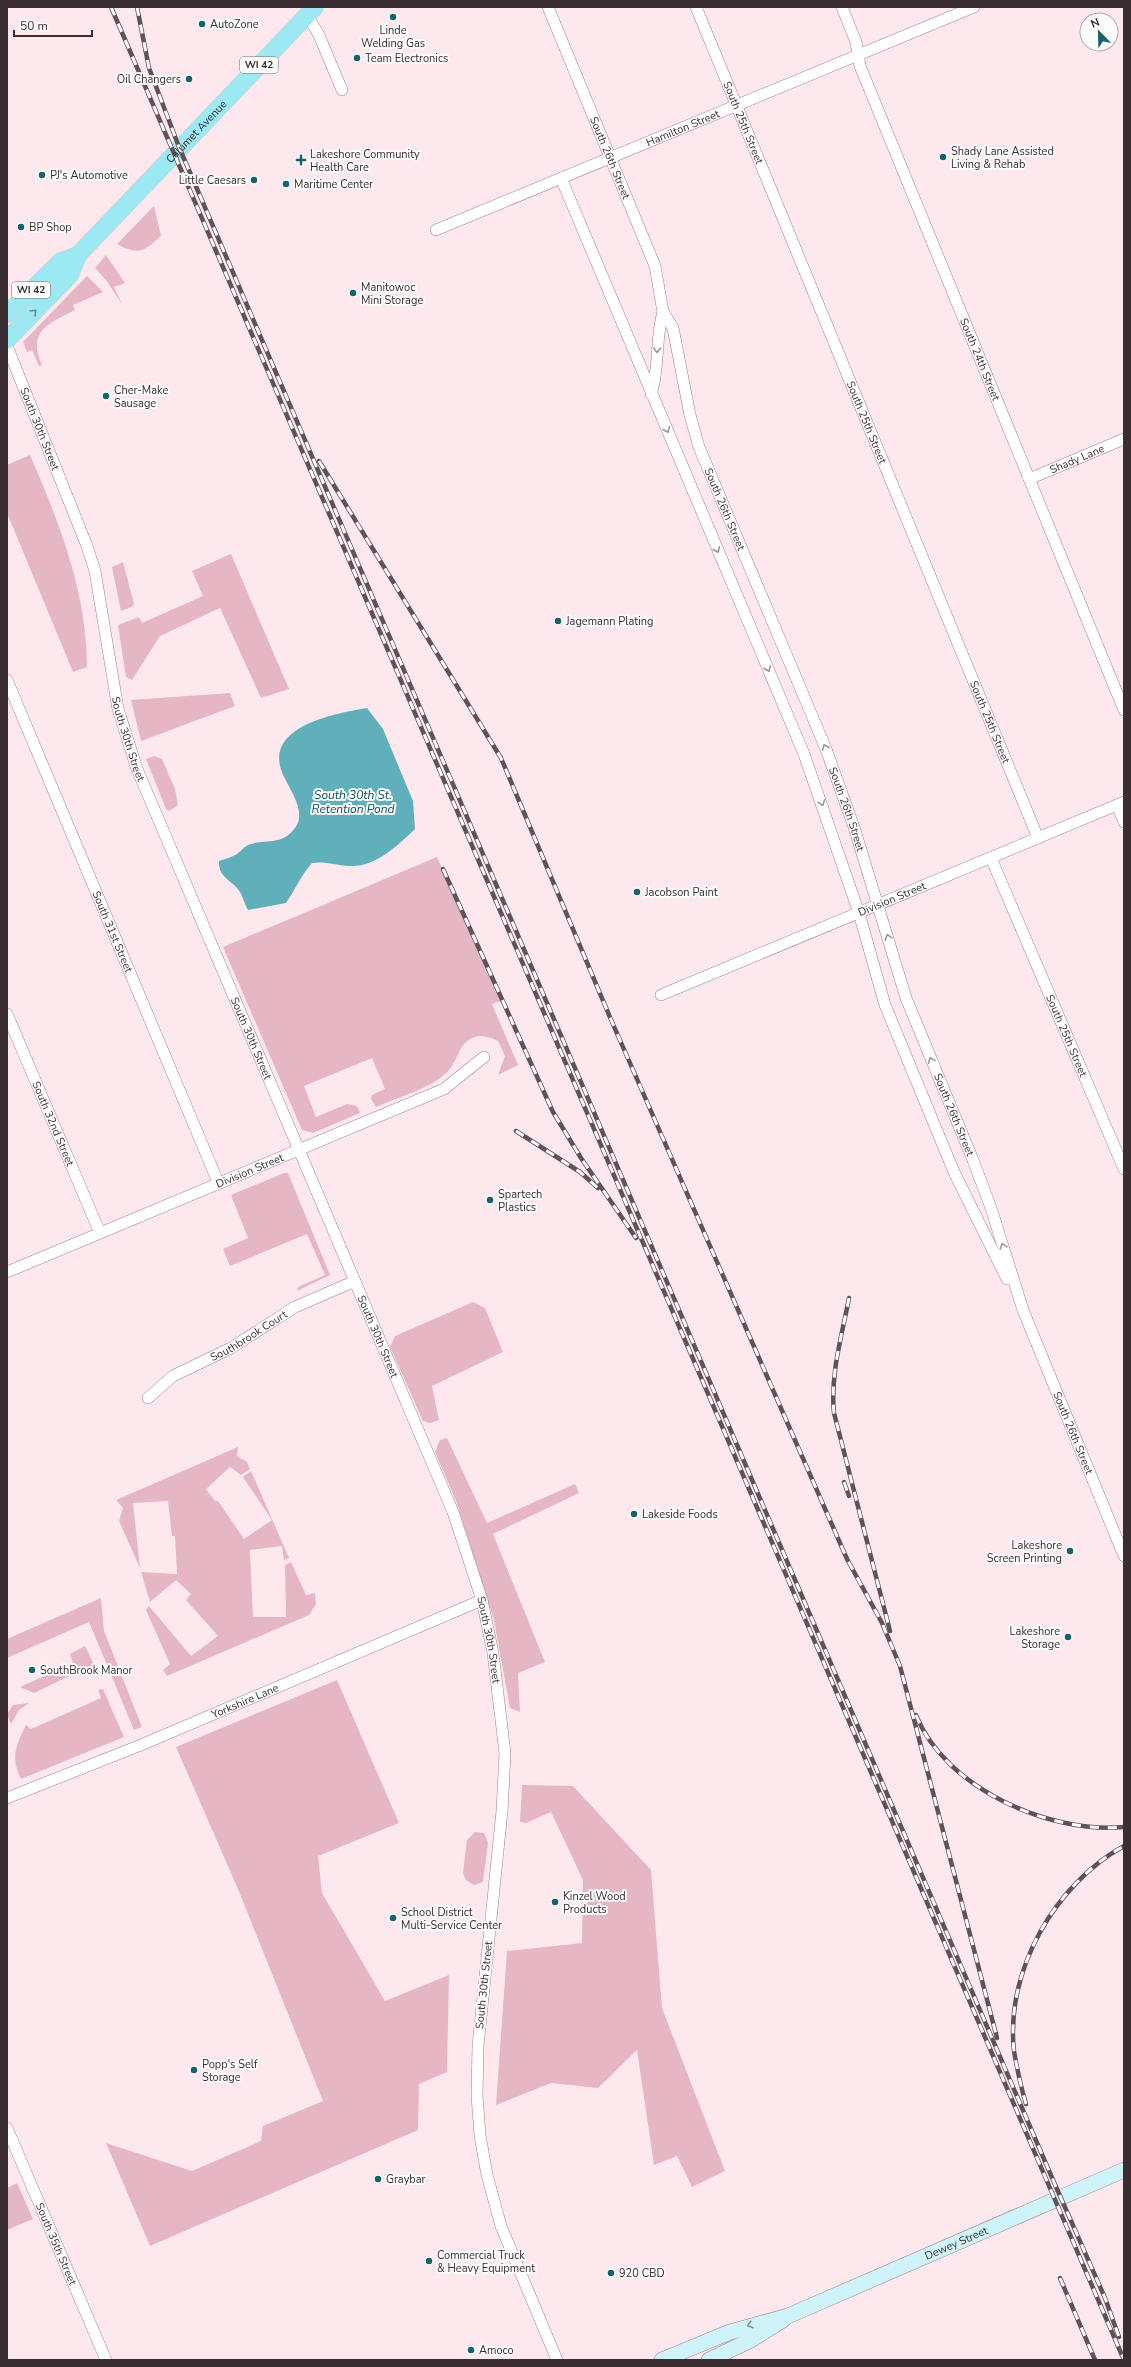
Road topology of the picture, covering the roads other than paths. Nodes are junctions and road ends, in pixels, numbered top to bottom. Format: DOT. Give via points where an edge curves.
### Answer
graph roads {
  1 [pos="548,7"];
  2 [pos="696,7"];
  3 [pos="842,7"];
  4 [pos="974,7"];
  5 [pos="311,11"];
  6 [pos="859,55"];
  7 [pos="342,90"];
  8 [pos="737,106"];
  9 [pos="610,158"];
  10 [pos="561,178"];
  11 [pos="436,230"];
  12 [pos="78,255"];
  13 [pos="663,312"];
  14 [pos="7,314"];
  15 [pos="7,340"];
  16 [pos="7,346"];
  17 [pos="651,394"];
  18 [pos="1124,440"];
  19 [pos="1029,479"];
  20 [pos="7,680"];
  21 [pos="1124,710"];
  22 [pos="1120,804"];
  23 [pos="1124,822"];
  24 [pos="1038,838"];
  25 [pos="991,858"];
  26 [pos="878,905"];
  27 [pos="859,913"];
  28 [pos="661,996"];
  29 [pos="7,1014"];
  30 [pos="484,1057"];
  31 [pos="298,1149"];
  32 [pos="1124,1169"];
  33 [pos="218,1182"];
  34 [pos="100,1233"];
  35 [pos="7,1272"];
  36 [pos="355,1281"];
  37 [pos="1023,1310"];
  38 [pos="148,1398"];
  39 [pos="1124,1556"];
  40 [pos="482,1600"];
  41 [pos="7,1798"];
  42 [pos="7,2128"];
  43 [pos="1124,2170"];
  44 [pos="788,2316"];
  45 [pos="106,2360"];
  46 [pos="557,2360"];
  47 [pos="662,2360"];
  48 [pos="709,2360"];
  1 -- 9 [label="street, South 26th Street"];
  2 -- 8 [label="street, South 25th Street"];
  3 -- 6 [label="street, South 24th Street"];
  4 -- 6 [label="street, Hamilton Street"];
  5 -- 7 [label="street"];
  5 -- 12 [label="main road, Calumet Avenue / WI 42"];
  6 -- 8 [label="street, Hamilton Street"];
  6 -- 19 [label="street, South 24th Street" via="860,66"];
  8 -- 9 [label="street, Hamilton Street"];
  8 -- 24 [label="street, South 25th Street"];
  9 -- 10 [label="street, Hamilton Street"];
  9 -- 13 [label="street, South 26th Street" via="655,266"];
  10 -- 11 [label="street, Hamilton Street"];
  10 -- 17 [label="street, South 26th Street"];
  12 -- 14 [label="main road, Calumet Avenue / WI 42" via="61,261"];
  15 -- 12 [label="main road, Calumet Avenue / WI 42, one-way" via="70,275"];
  13 -- 17 [label="street, South 26th Street, one-way" via="658,327 656,378"];
  26 -- 13 [label="street, South 26th Street, one-way" via="826,749 700,447 690,415 673,328"];
  16 -- 31 [label="street, South 30th Street" via="87,546 94,571 118,709 136,768"];
  17 -- 27 [label="street, South 26th Street, one-way" via="804,754"];
  18 -- 19 [label="street, Shady Lane"];
  19 -- 21 [label="street, South 24th Street"];
  20 -- 33 [label="street, South 31st Street"];
  22 -- 23 [label="street"];
  22 -- 24 [label="street, Division Street"];
  24 -- 25 [label="street, Division Street"];
  25 -- 26 [label="street, Division Street"];
  25 -- 32 [label="street, South 25th Street"];
  26 -- 27 [label="street, Division Street"];
  37 -- 26 [label="street, South 26th Street, one-way" via="991,1208 906,998"];
  27 -- 28 [label="street, Division Street"];
  27 -- 37 [label="street, South 26th Street" via="885,1005 951,1165"];
  29 -- 34 [label="street, South 32nd Street"];
  30 -- 31 [label="street, Division Street" via="444,1089"];
  31 -- 33 [label="street, Division Street"];
  31 -- 36 [label="street, South 30th Street"];
  33 -- 34 [label="street, Division Street"];
  34 -- 35 [label="street, Division Street"];
  36 -- 38 [label="street, Southbrook Court" via="295,1307 231,1348 173,1376"];
  36 -- 40 [label="street, South 30th Street" via="453,1512"];
  37 -- 39 [label="street, South 26th Street"];
  40 -- 41 [label="street, Yorkshire Lane" via="141,1745"];
  40 -- 46 [label="street, South 30th Street" via="493,1653 505,1753 502,1811 478,2046 477,2096 480,2135 487,2175 502,2226"];
  42 -- 45 [label="street, South 35th Street"];
  43 -- 44 [label="street, Dewey Street"];
  44 -- 47 [label="street, Dewey Street, one-way" via="730,2332"];
  44 -- 48 [label="street, Dewey Street" via="762,2335"];
}
